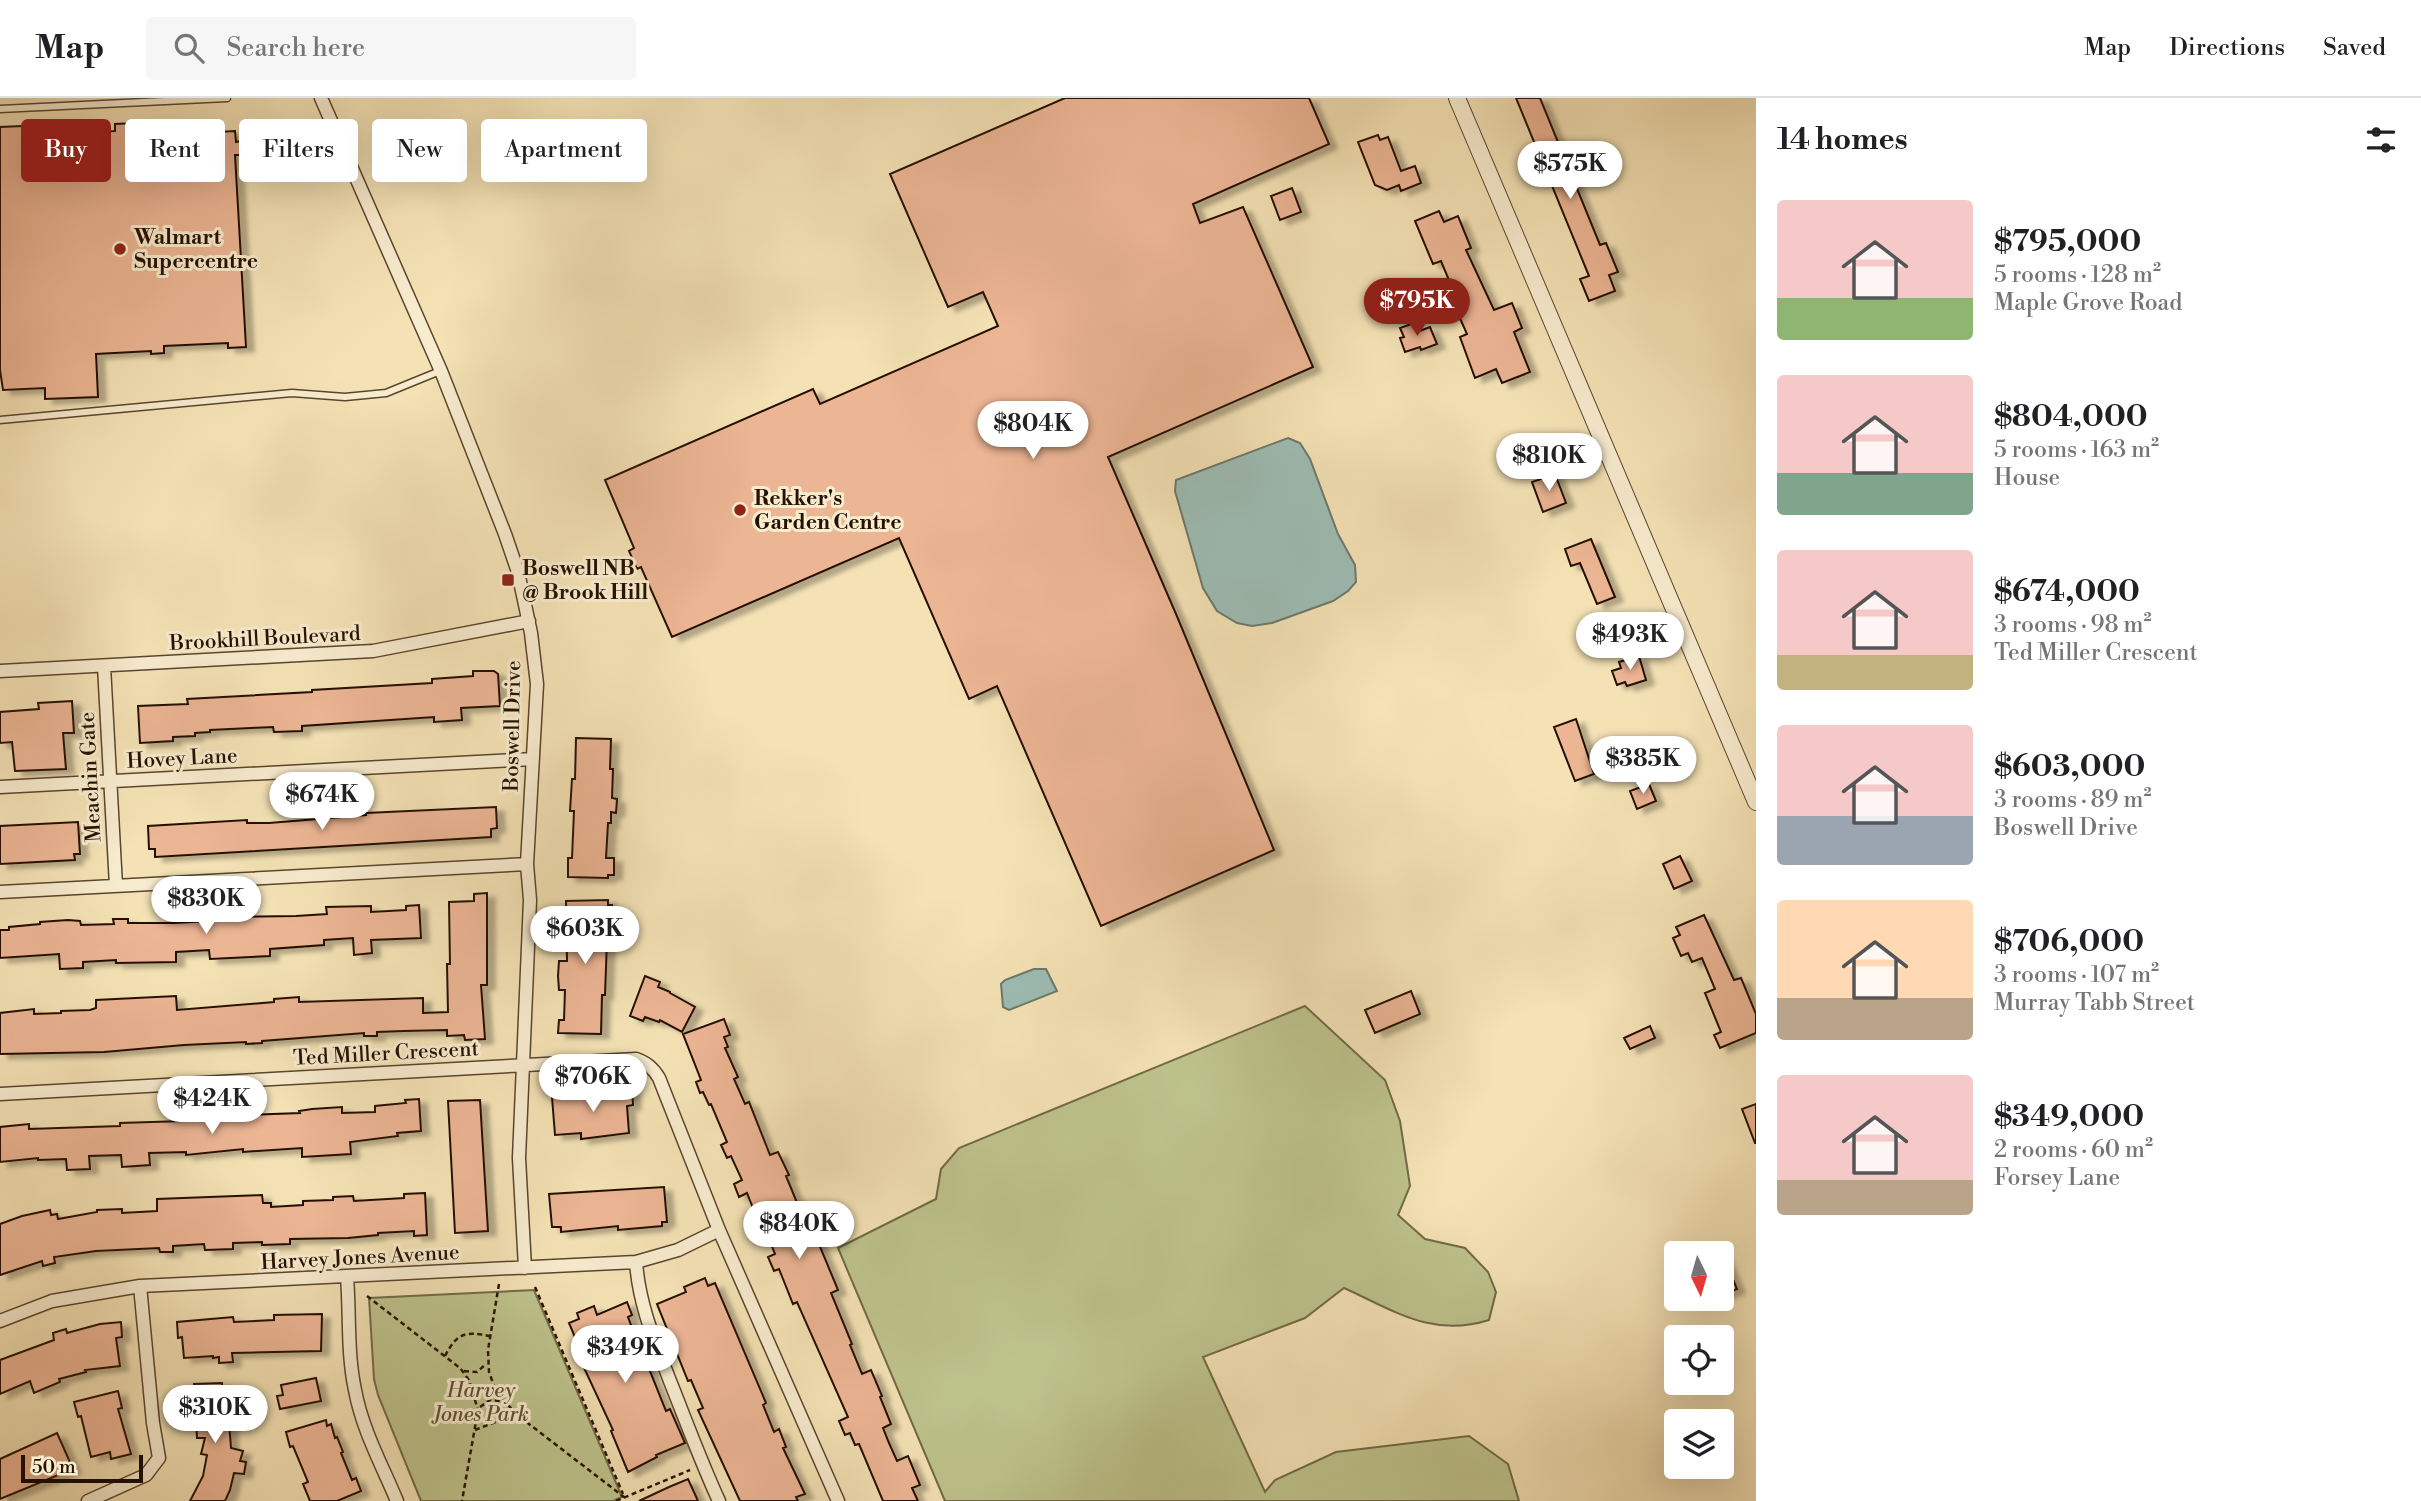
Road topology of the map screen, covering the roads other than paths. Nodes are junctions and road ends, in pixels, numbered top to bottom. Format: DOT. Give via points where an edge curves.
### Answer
graph roads {
  1 [pos="227,98"];
  2 [pos="321,98"];
  3 [pos="1457,98"];
  4 [pos="183,100"];
  5 [pos="0,108"];
  6 [pos="441,371"];
  7 [pos="0,421"];
  8 [pos="529,621"];
  9 [pos="104,666"];
  10 [pos="0,671"];
  11 [pos="533,759"];
  12 [pos="110,781"];
  13 [pos="0,787"];
  14 [pos="1756,802"];
  15 [pos="527,864"];
  16 [pos="116,886"];
  17 [pos="0,892"];
  18 [pos="523,1065"];
  19 [pos="0,1094"];
  20 [pos="719,1230"];
  21 [pos="636,1262"];
  22 [pos="525,1268"];
  23 [pos="347,1277"];
  24 [pos="140,1286"];
  25 [pos="0,1321"];
  26 [pos="88,1501"];
  27 [pos="397,1501"];
  28 [pos="719,1501"];
  29 [pos="838,1501"];
  1 -- 4 [label="lane"];
  2 -- 6 [label="street, Boswell Drive"];
  3 -- 14 [label="street"];
  4 -- 5 [label="lane"];
  6 -- 7 [label="lane" via="386,393 345,397 292,393"];
  6 -- 8 [label="street, Boswell Drive" via="505,534"];
  8 -- 9 [label="street, Brookhill Boulevard" via="373,651"];
  8 -- 11 [label="street, Boswell Drive" via="537,684"];
  9 -- 10 [label="street, Brookhill Boulevard"];
  9 -- 12 [label="street, Meachin Gate"];
  11 -- 12 [label="street, Hovey Lane"];
  11 -- 15 [label="street, Boswell Drive"];
  12 -- 13 [label="street, Hovey Lane"];
  12 -- 16 [label="street, Meachin Gate"];
  15 -- 16 [label="street"];
  15 -- 18 [label="street, Boswell Drive" via="530,900"];
  16 -- 17 [label="street"];
  18 -- 19 [label="street, Ted Miller Crescent"];
  18 -- 20 [label="street, Ted Miller Crescent" via="636,1059 653,1068"];
  18 -- 22 [label="street, Boswell Drive" via="519,1166"];
  20 -- 21 [label="street, Harvey Jones Avenue" via="678,1250"];
  20 -- 29 [label="street, Ted Miller Crescent"];
  21 -- 22 [label="street, Harvey Jones Avenue"];
  21 -- 28 [label="street" via="644,1312"];
  22 -- 23 [label="street, Harvey Jones Avenue"];
  23 -- 24 [label="street, Harvey Jones Avenue"];
  23 -- 27 [label="street" via="355,1393"];
  24 -- 25 [label="street, Harvey Jones Avenue" via="52,1301"];
  24 -- 26 [label="street" via="159,1458 146,1475"];
}
